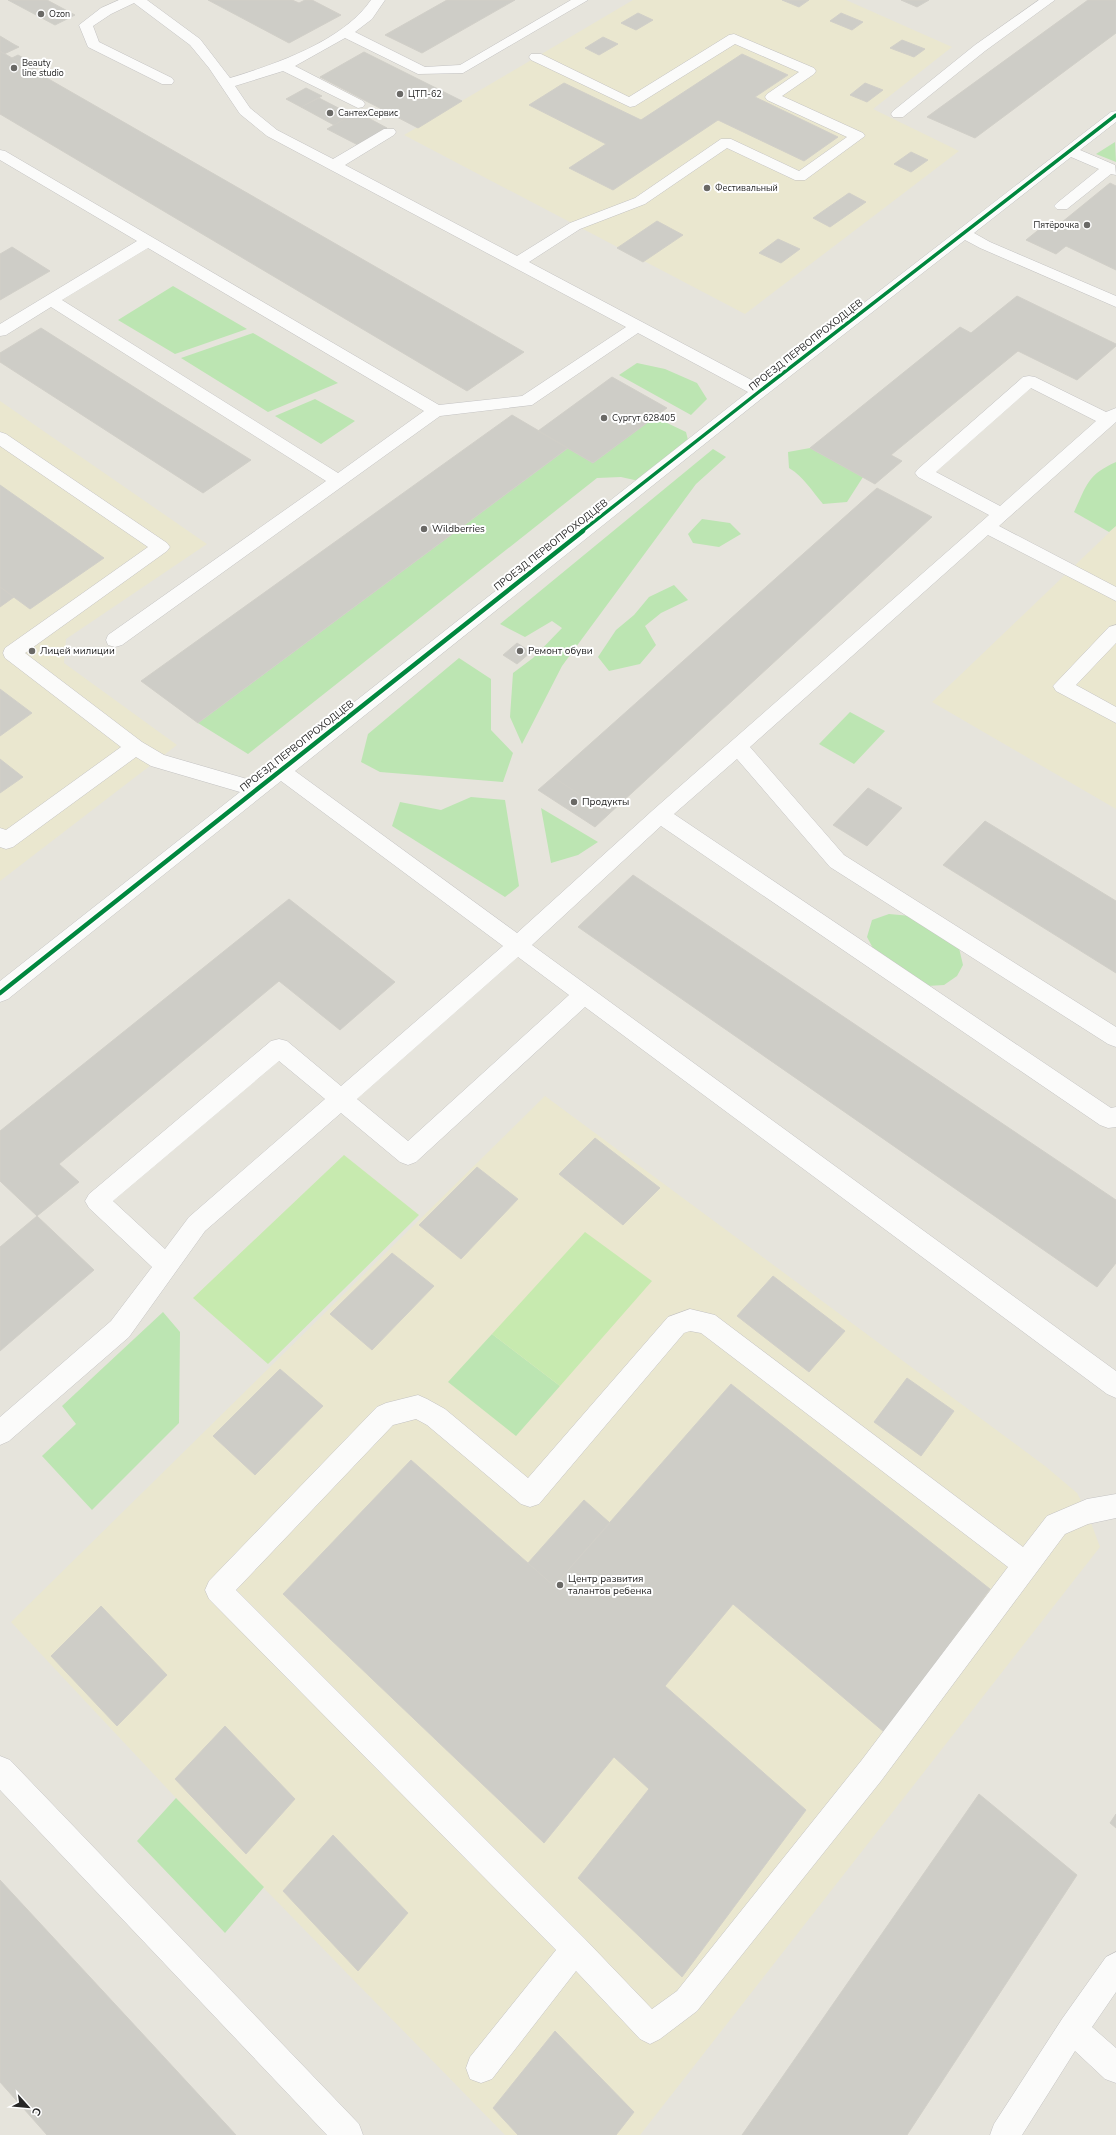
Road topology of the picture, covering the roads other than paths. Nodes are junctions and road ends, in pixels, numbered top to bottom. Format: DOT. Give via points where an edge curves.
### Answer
graph roads {
  1 [pos="130,0"];
  2 [pos="138,0"];
  3 [pos="378,0"];
  4 [pos="581,0"];
  5 [pos="1041,1"];
  6 [pos="345,33"];
  7 [pos="536,57"];
  8 [pos="284,66"];
  9 [pos="167,81"];
  10 [pos="226,84"];
  11 [pos="358,104"];
  12 [pos="898,114"];
  13 [pos="1116,115"];
  14 [pos="389,132"];
  15 [pos="1070,151"];
  16 [pos="0,154"];
  17 [pos="333,166"];
  18 [pos="1113,169"];
  19 [pos="1062,206"];
  20 [pos="965,234"];
  21 [pos="148,241"];
  22 [pos="517,263"];
  23 [pos="51,300"];
  24 [pos="1116,302"];
  25 [pos="4,324"];
  26 [pos="637,327"];
  27 [pos="760,391"];
  28 [pos="436,411"];
  29 [pos="1112,416"];
  30 [pos="0,438"];
  31 [pos="338,481"];
  32 [pos="1001,514"];
  33 [pos="987,527"];
  34 [pos="1116,595"];
  35 [pos="1116,632"];
  36 [pos="115,640"];
  37 [pos="1116,716"];
  38 [pos="135,747"];
  39 [pos="738,747"];
  40 [pos="281,771"];
  41 [pos="256,789"];
  42 [pos="660,815"];
  43 [pos="0,836"];
  44 [pos="517,946"];
  45 [pos="0,993"];
  46 [pos="584,995"];
  47 [pos="1116,1038"];
  48 [pos="340,1099"];
  49 [pos="1116,1117"];
  50 [pos="166,1265"];
  51 [pos="1116,1386"];
  52 [pos="0,1433"];
  53 [pos="1116,1506"];
  54 [pos="1026,1565"];
  55 [pos="0,1770"];
  56 [pos="575,1948"];
  57 [pos="1116,1967"];
  58 [pos="1072,2029"];
  59 [pos="481,2068"];
  60 [pos="1116,2068"];
  61 [pos="348,2135"];
  62 [pos="1005,2135"];
  1 -- 9 [label="street" via="106,11 86,25 93,44"];
  2 -- 10 [label="street" via="194,42"];
  3 -- 6 [label="street" via="367,16"];
  4 -- 6 [label="street" via="463,69 423,71"];
  5 -- 12 [label="street"];
  6 -- 8 [label="street"];
  7 -- 22 [label="street" via="630,104 734,38 809,71 772,97 858,136 800,178 726,142 640,201 575,226"];
  8 -- 10 [label="street"];
  8 -- 11 [label="street"];
  10 -- 17 [label="street" via="244,111 256,122"];
  13 -- 15 [label="street, ПРОЕЗД ПЕРВОПРОХОДЦЕВ"];
  14 -- 17 [label="street"];
  15 -- 18 [label="street"];
  15 -- 20 [label="street, ПРОЕЗД ПЕРВОПРОХОДЦЕВ"];
  16 -- 21 [label="street"];
  17 -- 22 [label="street"];
  18 -- 19 [label="street"];
  20 -- 24 [label="street"];
  20 -- 27 [label="street, ПРОЕЗД ПЕРВОПРОХОДЦЕВ"];
  21 -- 23 [label="street"];
  21 -- 28 [label="street"];
  22 -- 26 [label="street"];
  23 -- 25 [label="street"];
  23 -- 31 [label="street"];
  26 -- 27 [label="street"];
  26 -- 28 [label="street" via="526,401"];
  27 -- 40 [label="street, ПРОЕЗД ПЕРВОПРОХОДЦЕВ"];
  28 -- 31 [label="street"];
  29 -- 32 [label="street"];
  29 -- 32 [label="street" via="1029,381 924,473"];
  30 -- 38 [label="street" via="161,547 12,653"];
  31 -- 36 [label="street"];
  32 -- 33 [label="street"];
  33 -- 34 [label="street"];
  33 -- 39 [label="street"];
  35 -- 37 [label="street" via="1063,686"];
  38 -- 41 [label="street" via="158,761"];
  38 -- 43 [label="street" via="6,841"];
  39 -- 42 [label="street"];
  39 -- 47 [label="street" via="837,861"];
  40 -- 41 [label="street, ПРОЕЗД ПЕРВОПРОХОДЦЕВ"];
  40 -- 44 [label="street"];
  41 -- 45 [label="street, ПРОЕЗД ПЕРВОПРОХОДЦЕВ"];
  42 -- 44 [label="street"];
  42 -- 49 [label="street" via="1108,1118"];
  44 -- 46 [label="street"];
  44 -- 48 [label="street"];
  46 -- 48 [label="street" via="408,1155"];
  46 -- 51 [label="street"];
  48 -- 50 [label="street" via="197,1224"];
  48 -- 50 [label="street" via="279,1048 97,1201"];
  50 -- 52 [label="street" via="120,1329"];
  53 -- 54 [label="street" via="1087,1512 1056,1524"];
  54 -- 56 [label="street" via="871,1771 687,2001 650,2029"];
  54 -- 56 [label="street" via="707,1323 690,1320 676,1325 530,1495 436,1417 418,1407 386,1414 218,1590"];
  55 -- 61 [label="street"];
  56 -- 59 [label="street"];
  57 -- 58 [label="street"];
  58 -- 60 [label="street"];
  58 -- 62 [label="street"];
}
